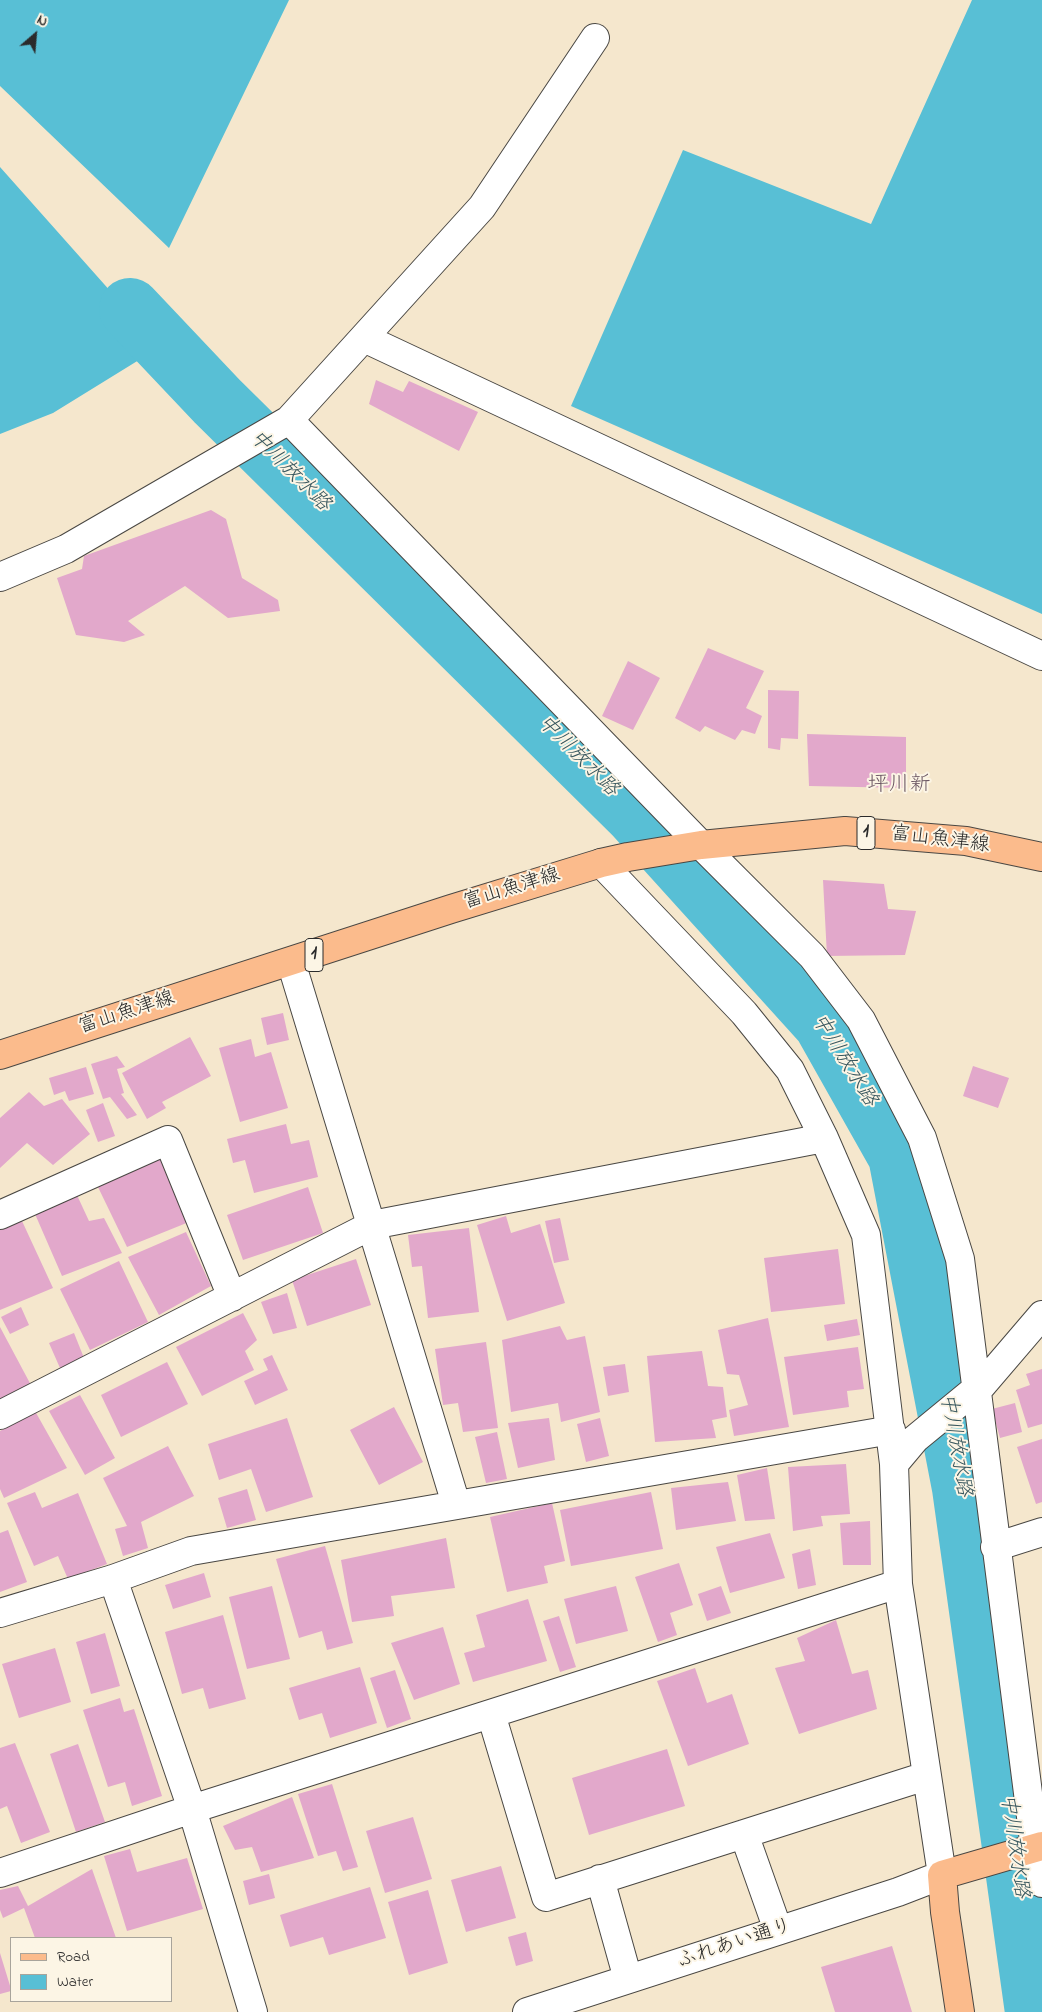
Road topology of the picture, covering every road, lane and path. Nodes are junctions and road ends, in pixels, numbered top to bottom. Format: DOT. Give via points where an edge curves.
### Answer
graph roads {
  1 [pos="595,38"];
  2 [pos="364,338"];
  3 [pos="285,423"];
  4 [pos="0,576"];
  5 [pos="1042,656"];
  6 [pos="695,846"];
  7 [pos="1042,857"];
  8 [pos="601,863"];
  9 [pos="291,962"];
  10 [pos="0,1054"];
  11 [pos="824,1138"];
  12 [pos="0,1215"];
  13 [pos="372,1225"];
  14 [pos="232,1297"];
  15 [pos="1042,1315"];
  16 [pos="974,1392"];
  17 [pos="0,1416"];
  18 [pos="903,1435"];
  19 [pos="456,1504"];
  20 [pos="1042,1532"];
  21 [pos="995,1547"];
  22 [pos="113,1579"];
  23 [pos="898,1584"];
  24 [pos="0,1613"];
  25 [pos="491,1714"];
  26 [pos="926,1776"];
  27 [pos="192,1809"];
  28 [pos="744,1834"];
  29 [pos="1033,1849"];
  30 [pos="0,1873"];
  31 [pos="942,1875"];
  32 [pos="600,1879"];
  33 [pos="1042,1884"];
  34 [pos="778,1930"];
  35 [pos="628,1979"];
  36 [pos="253,2012"];
  37 [pos="527,2012"];
  38 [pos="960,2012"];
  1 -- 2 [label="street" via="482,207"];
  2 -- 3 [label="street"];
  2 -- 5 [label="street"];
  3 -- 4 [label="street" via="66,549"];
  3 -- 6 [label="street"];
  6 -- 7 [label="main road, 富山魚津線 / 1" via="845,831 966,841"];
  6 -- 8 [label="main road, 富山魚津線 / 1"];
  6 -- 16 [label="street" via="812,956 861,1020 922,1138 960,1259"];
  8 -- 9 [label="main road, 富山魚津線 / 1"];
  8 -- 11 [label="street" via="744,1013 784,1063"];
  9 -- 10 [label="main road, 富山魚津線 / 1"];
  9 -- 13 [label="street"];
  11 -- 13 [label="street"];
  11 -- 18 [label="street" via="866,1235"];
  12 -- 14 [label="street" via="168,1140"];
  13 -- 14 [label="street"];
  13 -- 19 [label="street"];
  14 -- 17 [label="street"];
  15 -- 16 [label="street"];
  16 -- 18 [label="street"];
  16 -- 21 [label="street"];
  18 -- 19 [label="street"];
  18 -- 23 [label="street" via="894,1464"];
  19 -- 22 [label="street" via="191,1552"];
  20 -- 21 [label="street"];
  21 -- 29 [label="street"];
  22 -- 24 [label="street"];
  22 -- 27 [label="street"];
  23 -- 25 [label="street"];
  23 -- 26 [label="street"];
  25 -- 27 [label="street"];
  25 -- 32 [label="street" via="546,1896"];
  26 -- 28 [label="street"];
  26 -- 31 [label="street"];
  27 -- 30 [label="street"];
  27 -- 36 [label="street"];
  28 -- 32 [label="street"];
  28 -- 34 [label="street"];
  29 -- 31 [label="main road"];
  29 -- 33 [label="street"];
  31 -- 34 [label="street, ふれあい通り"];
  31 -- 38 [label="main road"];
  32 -- 35 [label="street"];
  34 -- 35 [label="street, ふれあい通り"];
  35 -- 37 [label="street, ふれあい通り"];
}
